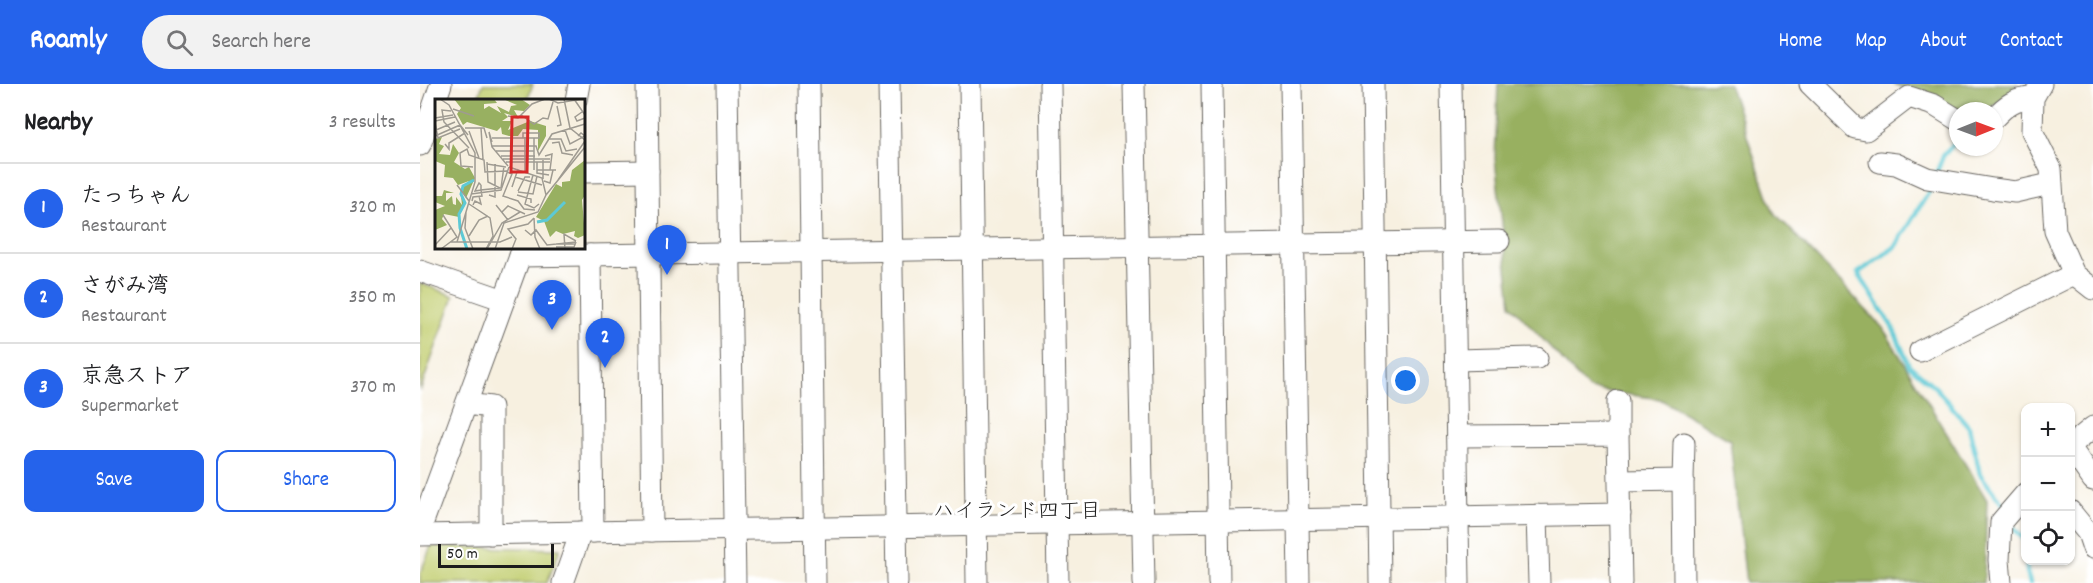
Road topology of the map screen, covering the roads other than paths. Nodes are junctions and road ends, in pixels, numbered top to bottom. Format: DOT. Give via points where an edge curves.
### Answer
graph roads {
  1 [pos="441,84"];
  2 [pos="579,84"];
  3 [pos="647,84"];
  4 [pos="728,84"];
  5 [pos="809,84"];
  6 [pos="889,84"];
  7 [pos="970,84"];
  8 [pos="1050,84"];
  9 [pos="1134,84"];
  10 [pos="1212,84"];
  11 [pos="1291,84"];
  12 [pos="1372,84"];
  13 [pos="1451,84"];
  14 [pos="1810,84"];
  15 [pos="2037,91"];
  16 [pos="436,99"];
  17 [pos="576,99"];
  18 [pos="435,101"];
  19 [pos="2003,108"];
  20 [pos="1949,114"];
  21 [pos="420,145"];
  22 [pos="1880,162"];
  23 [pos="648,171"];
  24 [pos="585,172"];
  25 [pos="2050,184"];
  26 [pos="1499,241"];
  27 [pos="1454,242"];
  28 [pos="1375,243"];
  29 [pos="1293,244"];
  30 [pos="1214,245"];
  31 [pos="1137,247"];
  32 [pos="1053,248"];
  33 [pos="972,249"];
  34 [pos="892,250"];
  35 [pos="522,252"];
  36 [pos="812,252"];
  37 [pos="730,253"];
  38 [pos="649,254"];
  39 [pos="590,255"];
  40 [pos="420,271"];
  41 [pos="2074,274"];
  42 [pos="2093,289"];
  43 [pos="504,300"];
  44 [pos="1920,351"];
  45 [pos="1537,358"];
  46 [pos="1456,360"];
  47 [pos="1618,401"];
  48 [pos="474,405"];
  49 [pos="2093,427"];
  50 [pos="1618,435"];
  51 [pos="1457,436"];
  52 [pos="2075,442"];
  53 [pos="1684,443"];
  54 [pos="2075,453"];
  55 [pos="1683,480"];
  56 [pos="2093,480"];
  57 [pos="1621,481"];
  58 [pos="2021,498"];
  59 [pos="1620,514"];
  60 [pos="1537,515"];
  61 [pos="1458,517"];
  62 [pos="2075,517"];
  63 [pos="1379,518"];
  64 [pos="1298,519"];
  65 [pos="1218,521"];
  66 [pos="1142,522"];
  67 [pos="1057,524"];
  68 [pos="976,525"];
  69 [pos="897,527"];
  70 [pos="814,528"];
  71 [pos="420,530"];
  72 [pos="734,530"];
  73 [pos="652,531"];
  74 [pos="587,532"];
  75 [pos="491,534"];
  76 [pos="420,535"];
  77 [pos="2093,548"];
  78 [pos="563,583"];
  79 [pos="735,583"];
  80 [pos="815,583"];
  81 [pos="897,583"];
  82 [pos="977,583"];
  83 [pos="1058,583"];
  84 [pos="1144,583"];
  85 [pos="1219,583"];
  86 [pos="1299,583"];
  87 [pos="1380,583"];
  88 [pos="1459,583"];
  89 [pos="1539,583"];
  90 [pos="1621,583"];
  91 [pos="1684,583"];
  92 [pos="2001,583"];
  1 -- 16 [label="street"];
  2 -- 17 [label="street"];
  3 -- 23 [label="street"];
  4 -- 37 [label="street"];
  5 -- 36 [label="street"];
  6 -- 34 [label="street"];
  7 -- 33 [label="street"];
  8 -- 32 [label="street"];
  9 -- 31 [label="street"];
  10 -- 30 [label="street"];
  11 -- 29 [label="street"];
  12 -- 28 [label="street"];
  13 -- 27 [label="street"];
  14 -- 20 [label="street" via="1861,130 1909,96"];
  15 -- 19 [label="street"];
  15 -- 25 [label="street" via="2032,131 2051,169"];
  18 -- 21 [label="street"];
  22 -- 25 [label="street" via="1896,164 1927,178 2015,192"];
  23 -- 24 [label="street"];
  23 -- 38 [label="street"];
  25 -- 41 [label="street" via="2055,231"];
  26 -- 27 [label="street"];
  27 -- 28 [label="street"];
  27 -- 46 [label="street"];
  28 -- 29 [label="street"];
  28 -- 63 [label="street"];
  29 -- 30 [label="street"];
  29 -- 64 [label="street"];
  30 -- 31 [label="street"];
  30 -- 65 [label="street"];
  31 -- 32 [label="street"];
  31 -- 66 [label="street"];
  32 -- 33 [label="street"];
  32 -- 67 [label="street"];
  33 -- 34 [label="street"];
  33 -- 68 [label="street"];
  34 -- 36 [label="street"];
  34 -- 69 [label="street"];
  35 -- 39 [label="street"];
  35 -- 43 [label="street"];
  36 -- 37 [label="street"];
  36 -- 70 [label="street"];
  37 -- 38 [label="street"];
  37 -- 72 [label="street"];
  38 -- 39 [label="street"];
  38 -- 73 [label="street"];
  39 -- 74 [label="street"];
  40 -- 43 [label="street"];
  41 -- 42 [label="street"];
  41 -- 44 [label="street"];
  43 -- 71 [label="street"];
  45 -- 46 [label="street"];
  46 -- 51 [label="street"];
  47 -- 50 [label="street"];
  48 -- 75 [label="street" via="491,407"];
  49 -- 52 [label="street"];
  50 -- 51 [label="street"];
  50 -- 57 [label="street"];
  51 -- 61 [label="street"];
  53 -- 55 [label="street"];
  54 -- 56 [label="street"];
  55 -- 57 [label="street"];
  55 -- 91 [label="street"];
  57 -- 59 [label="street"];
  58 -- 92 [label="street" via="2001,522"];
  59 -- 60 [label="street"];
  59 -- 90 [label="street"];
  60 -- 61 [label="street"];
  60 -- 89 [label="street"];
  61 -- 63 [label="street"];
  61 -- 88 [label="street"];
  62 -- 77 [label="street" via="2088,533"];
  63 -- 64 [label="street"];
  63 -- 87 [label="street"];
  64 -- 65 [label="street"];
  64 -- 86 [label="street"];
  65 -- 66 [label="street"];
  65 -- 85 [label="street"];
  66 -- 67 [label="street"];
  66 -- 84 [label="street"];
  67 -- 68 [label="street"];
  67 -- 83 [label="street"];
  68 -- 69 [label="street"];
  68 -- 82 [label="street"];
  69 -- 70 [label="street"];
  69 -- 81 [label="street"];
  70 -- 72 [label="street"];
  70 -- 80 [label="street"];
  72 -- 73 [label="street"];
  72 -- 79 [label="street"];
  73 -- 74 [label="street"];
  74 -- 75 [label="street"];
  74 -- 78 [label="street"];
  75 -- 76 [label="street"];
}
